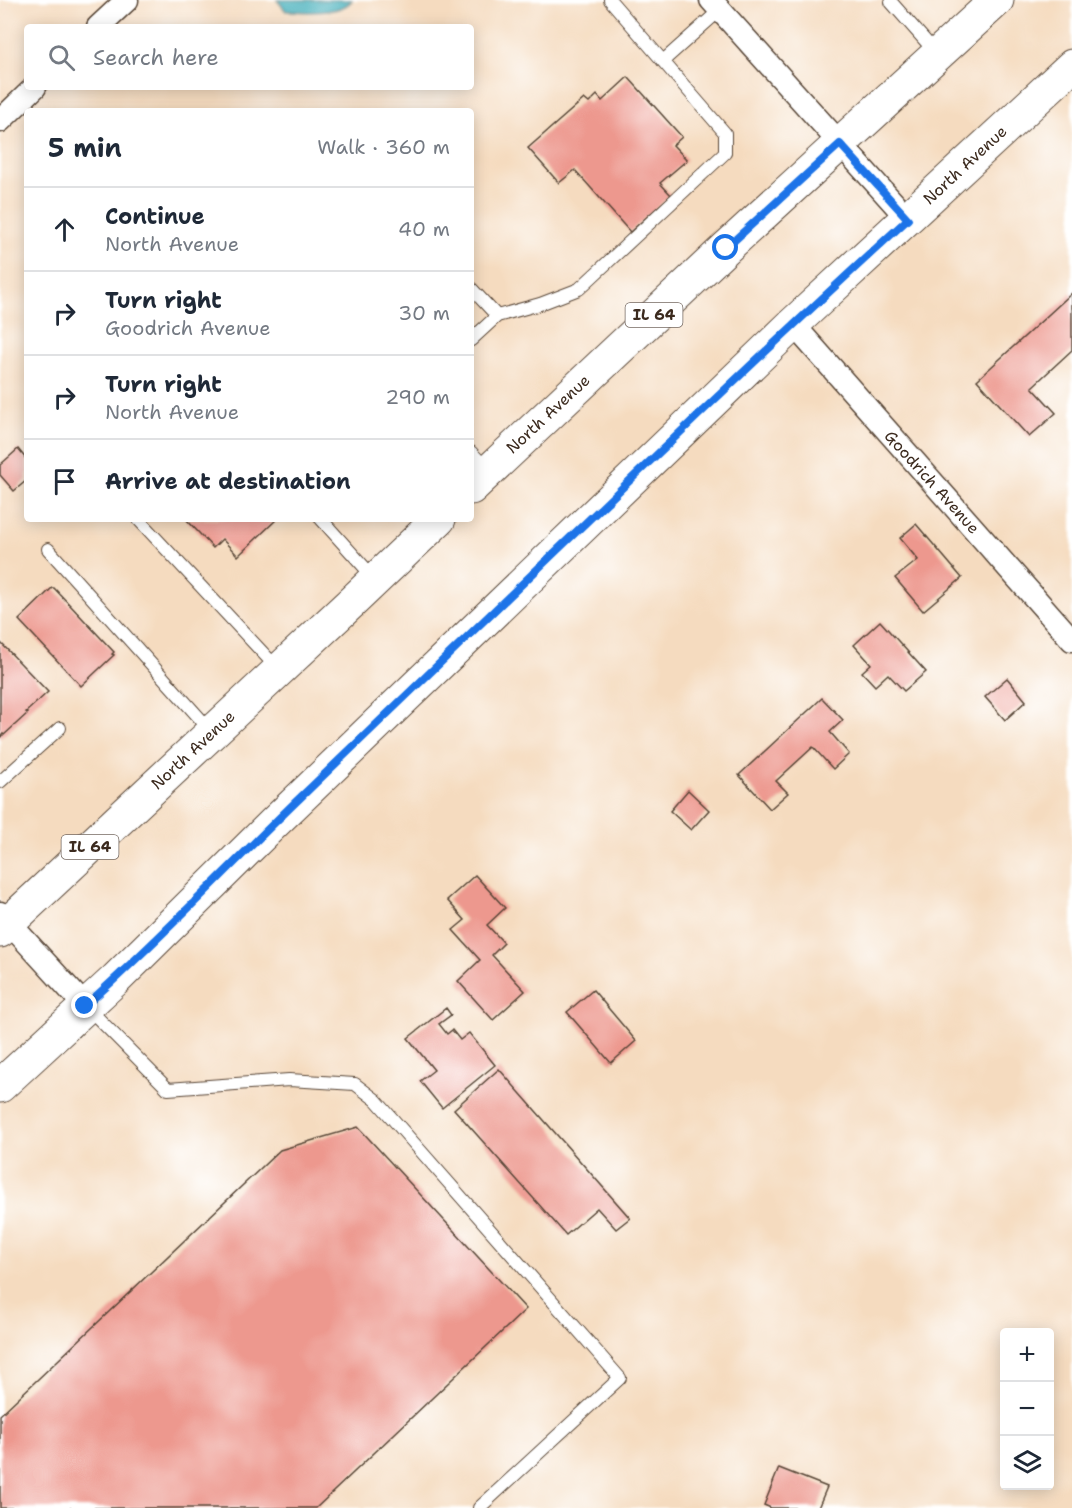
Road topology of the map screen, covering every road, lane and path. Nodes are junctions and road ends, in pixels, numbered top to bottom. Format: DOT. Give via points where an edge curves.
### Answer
graph roads {
  1 [pos="127,0"];
  2 [pos="610,0"];
  3 [pos="998,0"];
  4 [pos="891,2"];
  5 [pos="716,5"];
  6 [pos="101,24"];
  7 [pos="938,55"];
  8 [pos="663,61"];
  9 [pos="1072,66"];
  10 [pos="32,90"];
  11 [pos="0,121"];
  12 [pos="840,144"];
  13 [pos="908,219"];
  14 [pos="474,291"];
  15 [pos="497,316"];
  16 [pos="793,324"];
  17 [pos="474,337"];
  18 [pos="477,470"];
  19 [pos="141,522"];
  20 [pos="324,522"];
  21 [pos="435,522"];
  22 [pos="48,549"];
  23 [pos="376,580"];
  24 [pos="1072,640"];
  25 [pos="279,670"];
  26 [pos="60,728"];
  27 [pos="212,732"];
  28 [pos="0,782"];
  29 [pos="3,922"];
  30 [pos="85,1006"];
  31 [pos="0,1086"];
  32 [pos="479,1508"];
  1 -- 6 [label="street"];
  2 -- 8 [label="lane"];
  3 -- 7 [label="main road, North Avenue / IL 64"];
  4 -- 7 [label="lane"];
  5 -- 8 [label="lane"];
  5 -- 12 [label="street"];
  7 -- 12 [label="main road, North Avenue / IL 64"];
  8 -- 15 [label="lane" via="725,133 725,153 579,289"];
  9 -- 13 [label="main road, North Avenue"];
  10 -- 11 [label="street"];
  12 -- 13 [label="street"];
  12 -- 18 [label="main road, North Avenue / IL 64"];
  13 -- 16 [label="main road, North Avenue"];
  14 -- 15 [label="lane"];
  15 -- 17 [label="lane"];
  16 -- 24 [label="street, Goodrich Avenue"];
  16 -- 30 [label="main road, North Avenue"];
  19 -- 25 [label="lane"];
  20 -- 23 [label="lane"];
  21 -- 23 [label="main road, North Avenue / IL 64"];
  22 -- 27 [label="lane"];
  23 -- 25 [label="main road, North Avenue / IL 64"];
  25 -- 27 [label="main road, North Avenue / IL 64"];
  26 -- 28 [label="lane"];
  27 -- 29 [label="main road, North Avenue / IL 64"];
  29 -- 30 [label="street"];
  30 -- 31 [label="main road, North Avenue"];
  30 -- 32 [label="lane" via="168,1089 289,1080 355,1084 376,1100 620,1378"];
}
